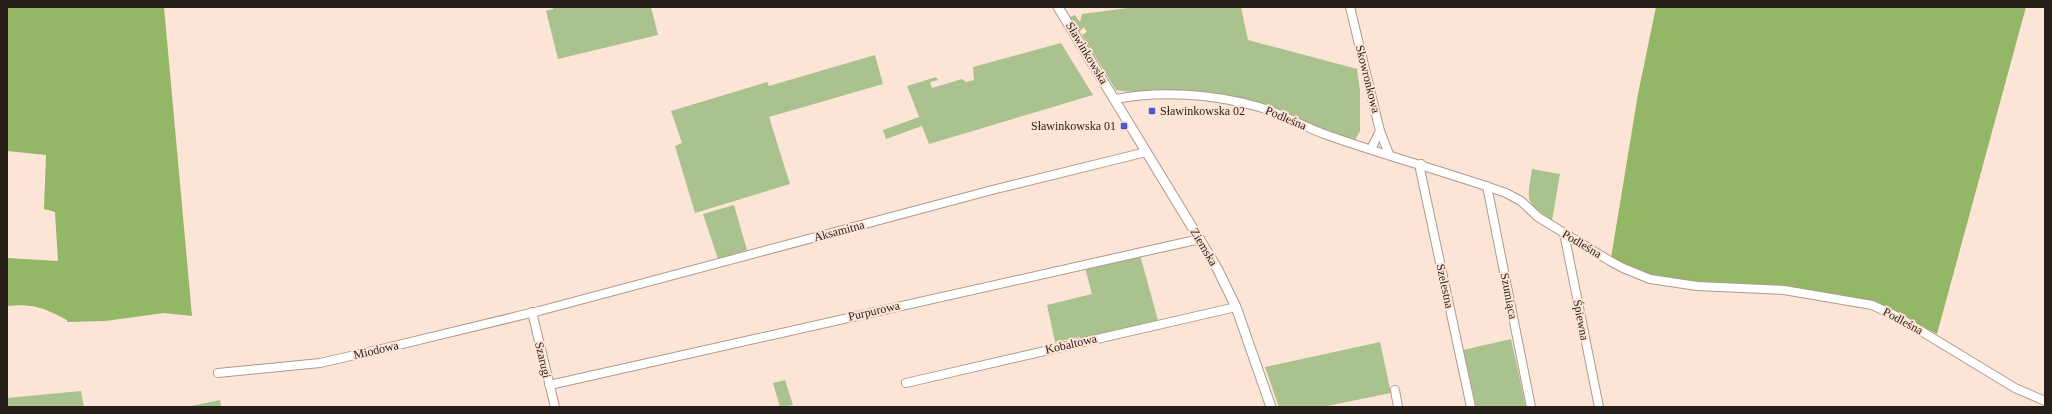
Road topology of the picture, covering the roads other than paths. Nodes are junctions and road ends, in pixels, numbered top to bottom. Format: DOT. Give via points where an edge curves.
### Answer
graph roads {
  1 [pos="1058,7"];
  2 [pos="1350,7"];
  3 [pos="1115,98"];
  4 [pos="1380,131"];
  5 [pos="1370,149"];
  6 [pos="1146,152"];
  7 [pos="1389,154"];
  8 [pos="1421,164"];
  9 [pos="1487,186"];
  10 [pos="1564,233"];
  11 [pos="1200,239"];
  12 [pos="1236,307"];
  13 [pos="532,312"];
  14 [pos="218,372"];
  15 [pos="906,382"];
  16 [pos="549,384"];
  17 [pos="1395,390"];
  18 [pos="2045,401"];
  19 [pos="555,407"];
  20 [pos="1272,407"];
  21 [pos="1398,407"];
  22 [pos="1471,407"];
  23 [pos="1531,407"];
  24 [pos="1599,407"];
  1 -- 3 [label="street, Sławinkowska"];
  2 -- 4 [label="street, Skowronkowa"];
  3 -- 5 [label="street, Podleśna" via="1164,94 1238,102"];
  3 -- 6 [label="street, Ziemska"];
  4 -- 5 [label="street"];
  4 -- 7 [label="street, Skowronkowa"];
  5 -- 7 [label="street, Podleśna"];
  6 -- 11 [label="street, Ziemska"];
  6 -- 13 [label="street, Aksamitna" via="996,189"];
  7 -- 8 [label="street, Podleśna"];
  8 -- 9 [label="street, Podleśna"];
  8 -- 22 [label="street, Szelestna" via="1431,224"];
  9 -- 10 [label="street, Podleśna" via="1522,201 1538,217"];
  9 -- 23 [label="street, Szumiąca"];
  10 -- 18 [label="street, Podleśna" via="1623,268 1650,279 1697,286 1784,290 1872,305 1898,317 2015,388"];
  10 -- 24 [label="street, Śpiewna"];
  11 -- 12 [label="street, Ziemska"];
  11 -- 16 [label="street, Purpurowa"];
  12 -- 15 [label="street, Kobaltowa"];
  12 -- 20 [label="street, Ziemska"];
  13 -- 14 [label="street, Miodowa" via="320,362"];
  13 -- 16 [label="street, Szarugi"];
  16 -- 19 [label="street, Szarugi"];
  17 -- 21 [label="street"];
}
